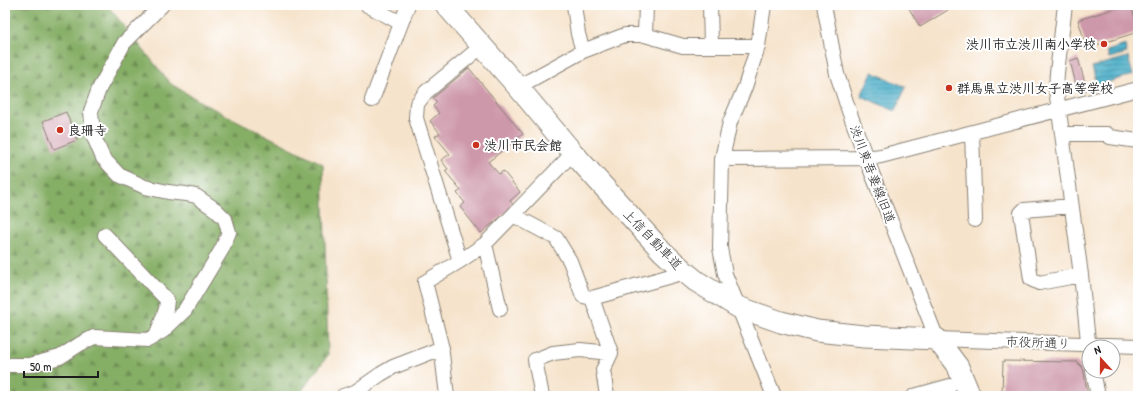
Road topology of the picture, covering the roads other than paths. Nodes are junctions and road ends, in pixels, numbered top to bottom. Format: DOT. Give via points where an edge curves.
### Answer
graph roads {
  1 [pos="162,5"];
  2 [pos="367,5"];
  3 [pos="408,5"];
  4 [pos="446,5"];
  5 [pos="574,5"];
  6 [pos="646,5"];
  7 [pos="710,5"];
  8 [pos="764,5"];
  9 [pos="824,5"];
  10 [pos="1065,5"];
  11 [pos="401,23"];
  12 [pos="645,36"];
  13 [pos="482,46"];
  14 [pos="711,46"];
  15 [pos="758,46"];
  16 [pos="583,51"];
  17 [pos="518,87"];
  18 [pos="1138,89"];
  19 [pos="372,100"];
  20 [pos="1058,110"];
  21 [pos="972,133"];
  22 [pos="1062,134"];
  23 [pos="1138,141"];
  24 [pos="573,153"];
  25 [pos="866,158"];
  26 [pos="722,160"];
  27 [pos="1071,206"];
  28 [pos="513,215"];
  29 [pos="976,220"];
  30 [pos="105,235"];
  31 [pos="485,244"];
  32 [pos="460,261"];
  33 [pos="685,272"];
  34 [pos="1081,275"];
  35 [pos="592,298"];
  36 [pos="738,307"];
  37 [pos="500,309"];
  38 [pos="157,335"];
  39 [pos="937,339"];
  40 [pos="1087,339"];
  41 [pos="1121,346"];
  42 [pos="1138,346"];
  43 [pos="1081,347"];
  44 [pos="442,348"];
  45 [pos="611,353"];
  46 [pos="5,365"];
  47 [pos="1095,379"];
  48 [pos="952,391"];
  49 [pos="343,396"];
  50 [pos="447,396"];
  51 [pos="542,396"];
  52 [pos="607,396"];
  53 [pos="774,396"];
  54 [pos="914,396"];
  55 [pos="970,396"];
  56 [pos="1098,396"];
  1 -- 38 [label="street" via="124,43 99,89 91,111 93,135 103,158 119,175 145,187 196,196 225,219 230,232 185,310"];
  2 -- 11 [label="street"];
  3 -- 11 [label="street"];
  4 -- 13 [label="highway, 上信自動車道"];
  5 -- 16 [label="street"];
  6 -- 12 [label="street"];
  7 -- 14 [label="street"];
  8 -- 15 [label="street"];
  9 -- 25 [label="street, 渋川東吾妻線旧道" via="837,74"];
  10 -- 20 [label="street" via="1056,73"];
  11 -- 19 [label="street"];
  12 -- 14 [label="street" via="683,46"];
  12 -- 16 [label="street" via="626,35"];
  13 -- 17 [label="highway, 上信自動車道"];
  13 -- 32 [label="street" via="426,92 417,104 416,118"];
  14 -- 15 [label="street"];
  15 -- 26 [label="street" via="730,122"];
  16 -- 17 [label="street"];
  17 -- 24 [label="highway, 上信自動車道"];
  18 -- 20 [label="street"];
  20 -- 21 [label="street"];
  20 -- 22 [label="street"];
  21 -- 25 [label="street"];
  21 -- 29 [label="street"];
  22 -- 23 [label="street" via="1107,134 1110,137"];
  22 -- 27 [label="street"];
  24 -- 28 [label="street"];
  24 -- 33 [label="highway, 上信自動車道" via="662,251"];
  25 -- 26 [label="street"];
  25 -- 39 [label="street, 渋川東吾妻線旧道"];
  26 -- 36 [label="street" via="720,248 725,274"];
  27 -- 34 [label="street"];
  27 -- 34 [label="street" via="1024,210 1021,213 1031,279 1039,283"];
  28 -- 31 [label="street"];
  28 -- 35 [label="street" via="556,238 570,261 583,296"];
  30 -- 38 [label="street" via="167,300"];
  31 -- 32 [label="street"];
  31 -- 37 [label="street"];
  32 -- 44 [label="street" via="425,282"];
  33 -- 35 [label="street"];
  33 -- 36 [label="highway, 上信自動車道"];
  34 -- 40 [label="street"];
  35 -- 45 [label="street"];
  36 -- 39 [label="highway, 上信自動車道" via="817,331"];
  36 -- 53 [label="street"];
  38 -- 46 [label="street" via="148,340 94,337 60,357 30,365"];
  39 -- 43 [label="street, 市役所通り"];
  39 -- 48 [label="highway"];
  39 -- 55 [label="highway" via="958,367"];
  41 -- 42 [label="street, 市役所通り"];
  44 -- 49 [label="street" via="393,367 355,392"];
  44 -- 50 [label="street"];
  45 -- 51 [label="street" via="580,350 553,353 535,360"];
  45 -- 52 [label="street" via="603,370"];
  47 -- 56 [label="street"];
  48 -- 54 [label="street"];
}
